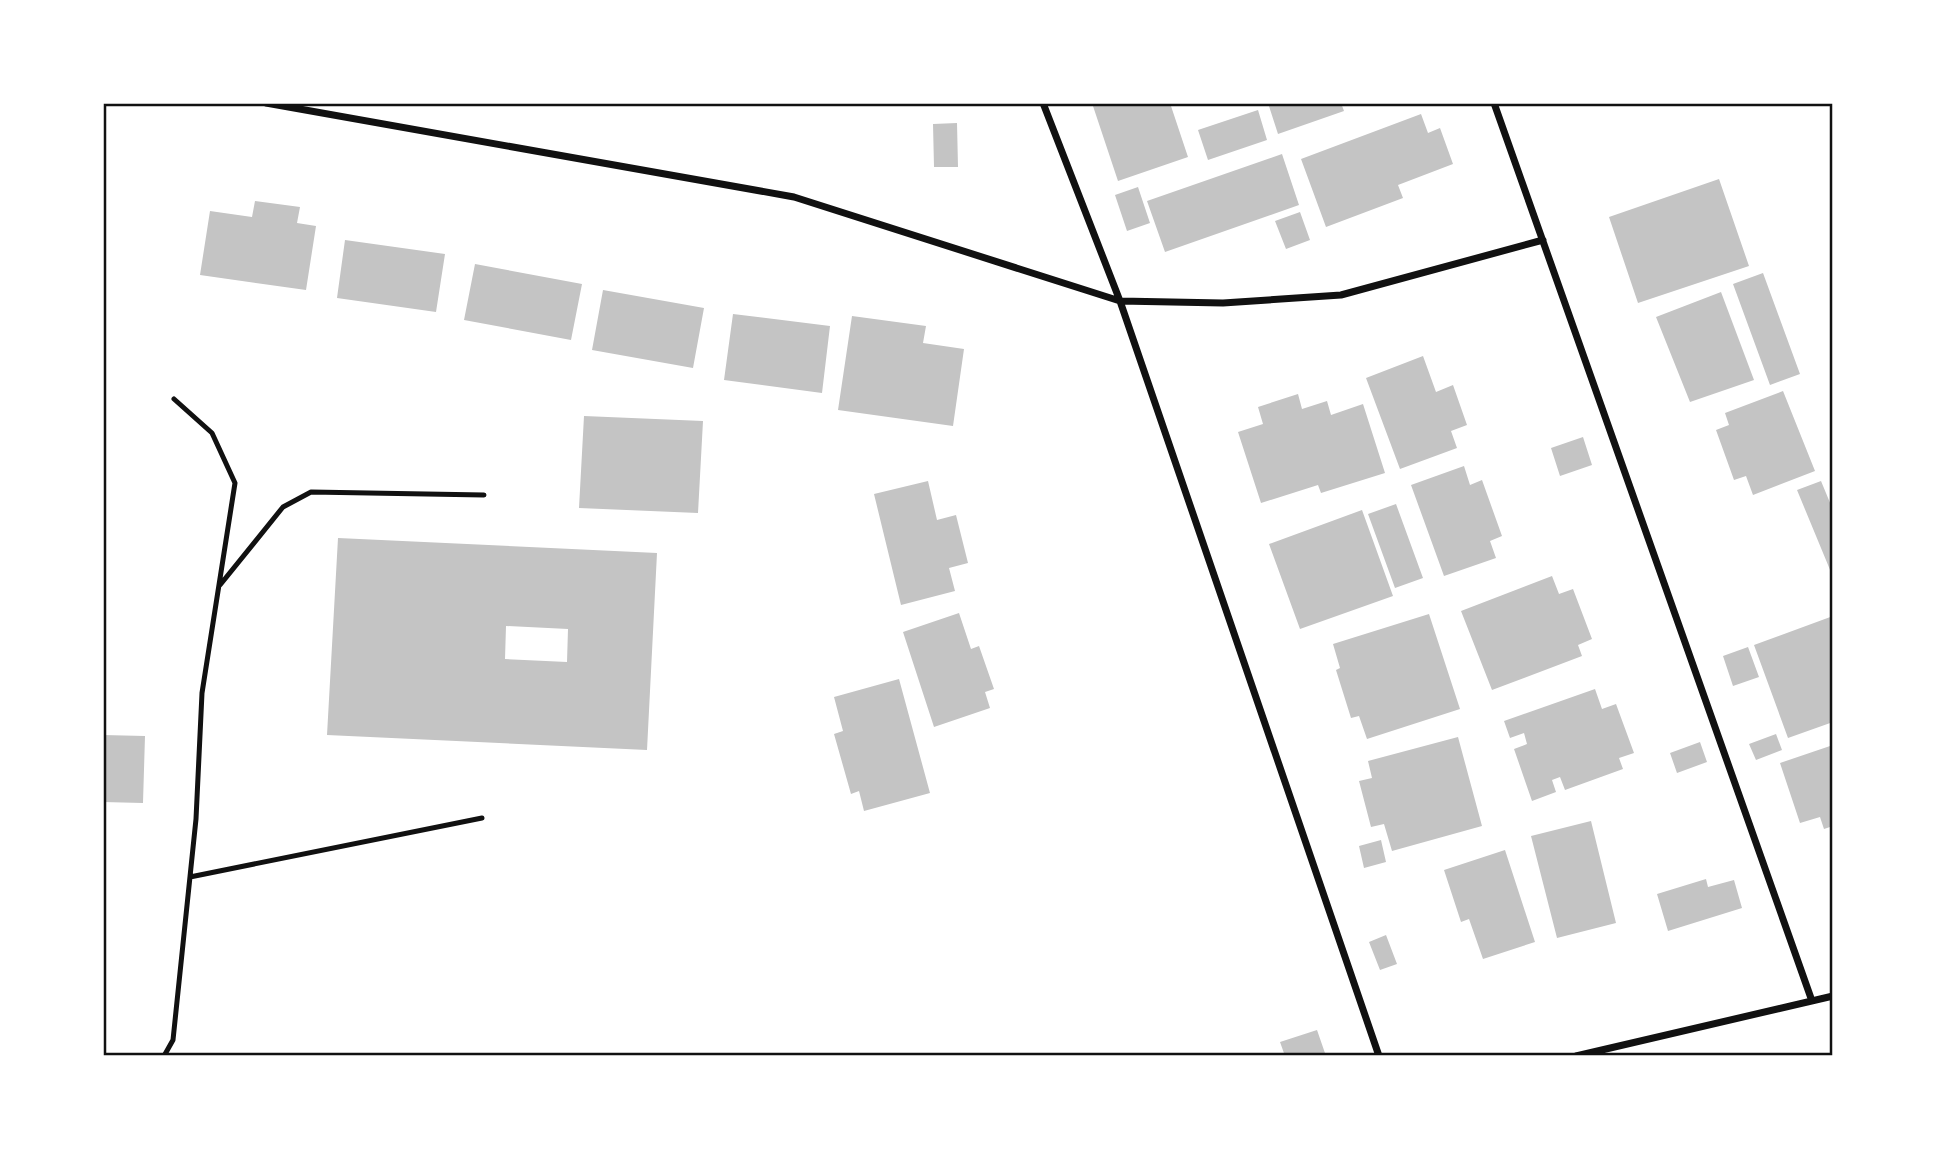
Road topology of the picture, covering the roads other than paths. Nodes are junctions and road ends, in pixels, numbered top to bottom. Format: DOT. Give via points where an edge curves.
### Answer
graph roads {
  1 [pos="266,103"];
  2 [pos="1043,103"];
  3 [pos="1494,103"];
  4 [pos="1543,240"];
  5 [pos="1120,301"];
  6 [pos="174,399"];
  7 [pos="484,495"];
  8 [pos="219,587"];
  9 [pos="482,818"];
  10 [pos="190,877"];
  11 [pos="1833,996"];
  12 [pos="1812,1001"];
  13 [pos="164,1056"];
  14 [pos="1380,1056"];
  15 [pos="1576,1056"];
  1 -- 5 [label="street" via="794,197"];
  2 -- 5 [label="street"];
  3 -- 4 [label="street"];
  4 -- 5 [label="street" via="1341,295 1223,303"];
  4 -- 12 [label="street"];
  5 -- 14 [label="street"];
  6 -- 8 [label="lane" via="212,433 235,483"];
  7 -- 8 [label="lane" via="312,492 283,507"];
  8 -- 10 [label="lane" via="202,693"];
  9 -- 10 [label="lane"];
  10 -- 13 [label="lane" via="173,1040"];
  11 -- 12 [label="street"];
  12 -- 15 [label="street"];
}
